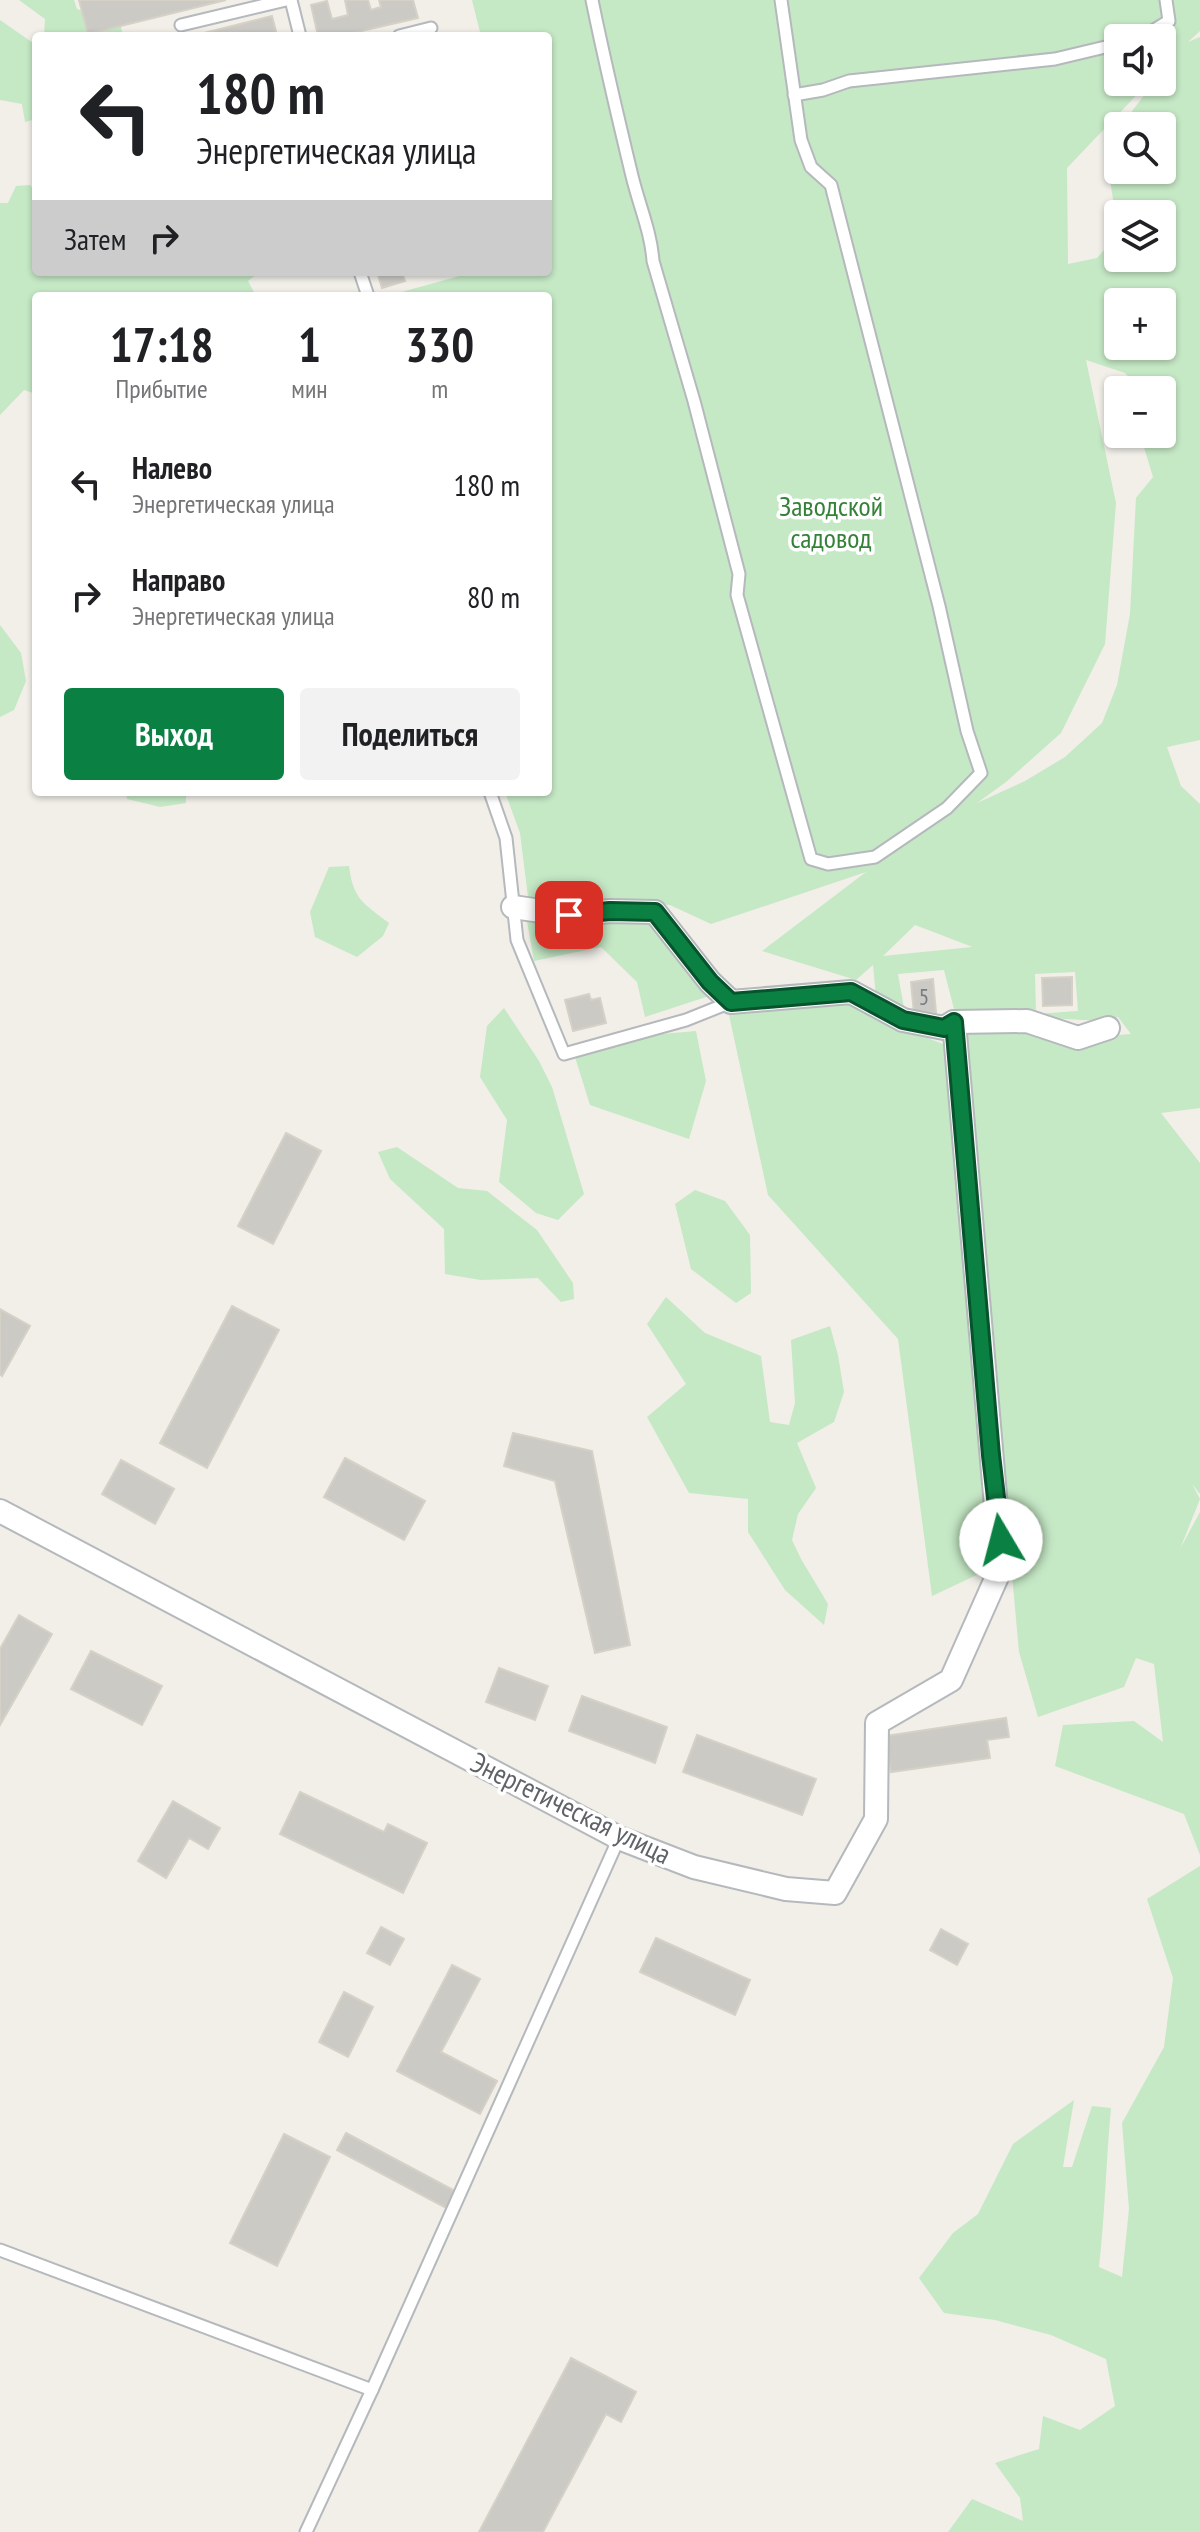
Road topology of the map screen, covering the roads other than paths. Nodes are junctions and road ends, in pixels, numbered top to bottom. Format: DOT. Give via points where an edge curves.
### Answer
graph roads {
  1 [pos="288,0"];
  2 [pos="592,0"];
  3 [pos="781,0"];
  4 [pos="1166,0"];
  5 [pos="1164,24"];
  6 [pos="181,25"];
  7 [pos="431,28"];
  8 [pos="299,32"];
  9 [pos="415,32"];
  10 [pos="1104,47"];
  11 [pos="794,95"];
  12 [pos="491,796"];
  13 [pos="513,907"];
  14 [pos="731,1002"];
  15 [pos="954,1022"];
  16 [pos="1108,1028"];
  17 [pos="0,1511"];
  18 [pos="619,1838"];
  19 [pos="0,2250"];
  20 [pos="372,2390"];
  21 [pos="306,2532"];
  1 -- 6 [label="lane"];
  1 -- 8 [label="lane"];
  2 -- 11 [label="lane" via="652,239 653,261 739,574 737,595 811,859 828,864 875,857 947,808 981,773 831,185 811,167"];
  3 -- 11 [label="lane"];
  4 -- 5 [label="lane" via="1169,21"];
  7 -- 9 [label="lane"];
  10 -- 11 [label="lane" via="1055,59 849,81"];
  12 -- 13 [label="lane" via="506,838"];
  13 -- 14 [label="street" via="569,915 655,912"];
  13 -- 14 [label="lane" via="517,940 564,1054"];
  14 -- 15 [label="street" via="851,992 903,1020 944,1028"];
  15 -- 16 [label="street" via="1027,1021 1078,1038"];
  15 -- 18 [label="street, Энергетическая улица" via="1004,1561 951,1680 877,1723 876,1819 835,1893 786,1889 694,1867"];
  17 -- 18 [label="street, Энергетическая улица"];
  18 -- 20 [label="lane"];
  19 -- 20 [label="lane"];
  20 -- 21 [label="lane"];
}
